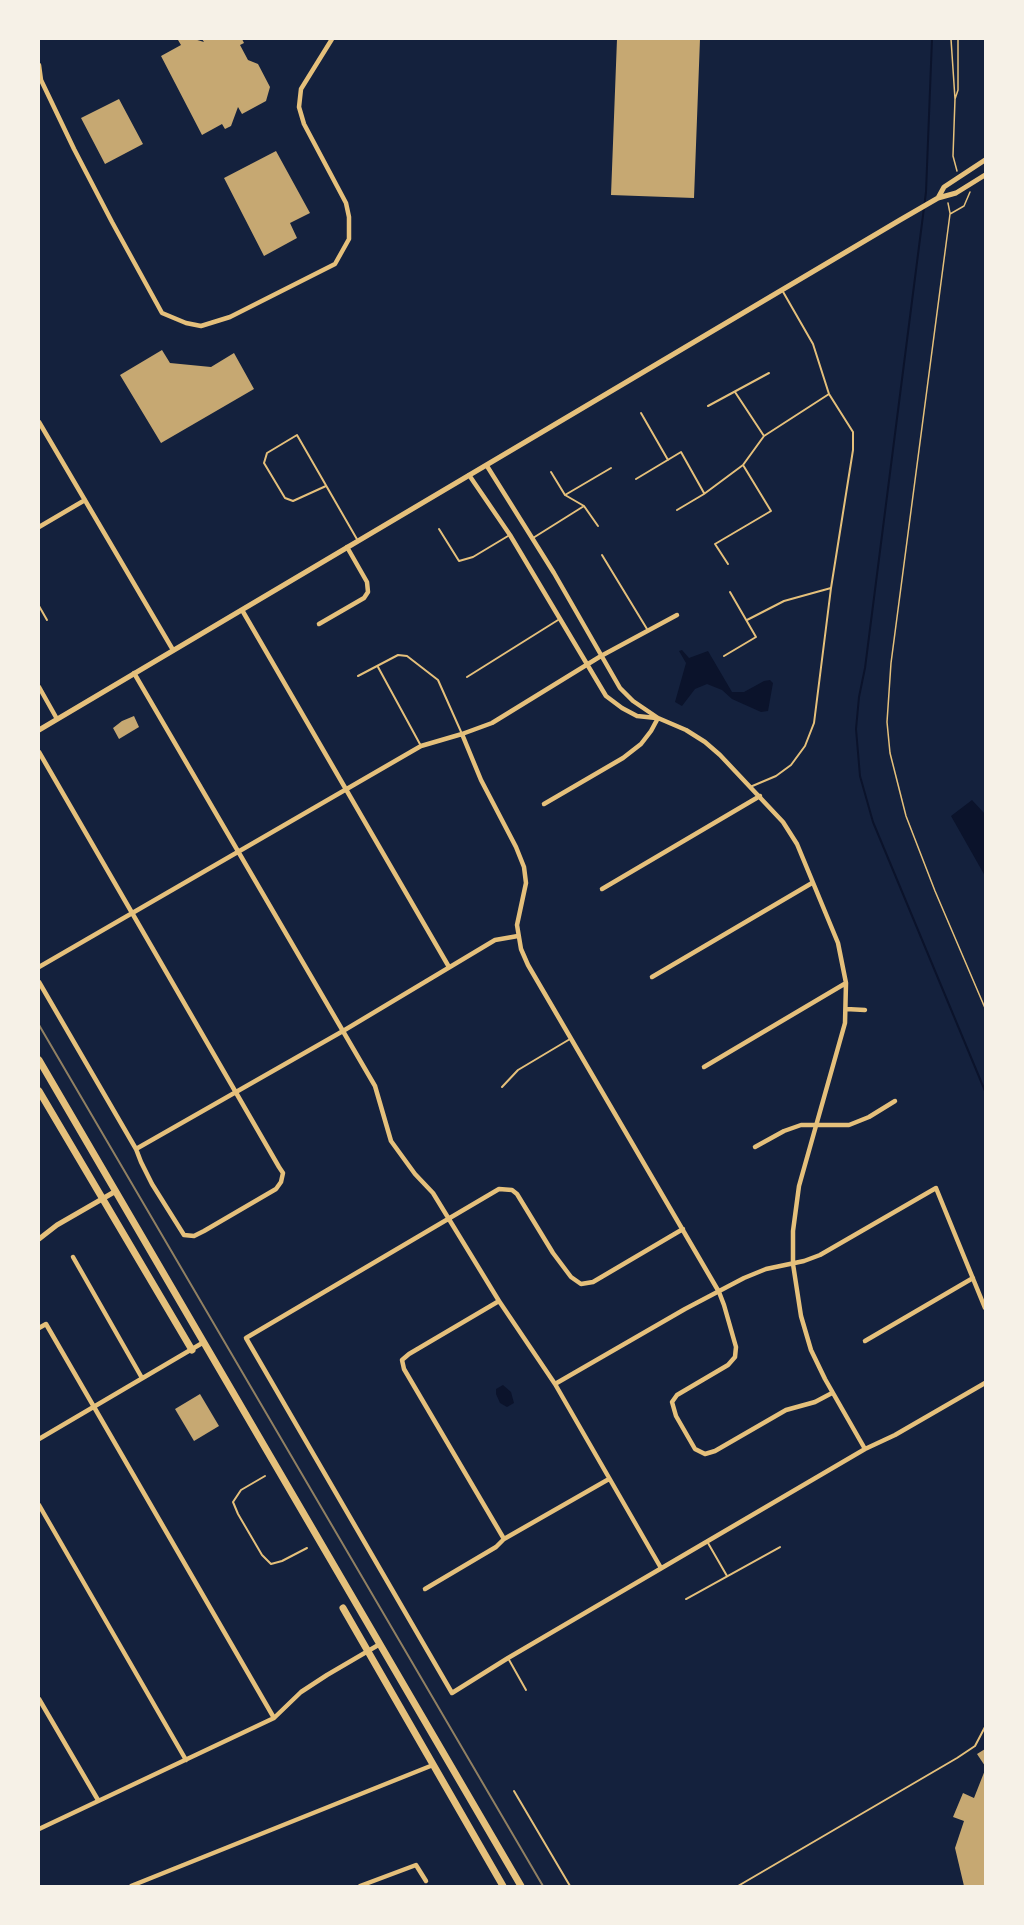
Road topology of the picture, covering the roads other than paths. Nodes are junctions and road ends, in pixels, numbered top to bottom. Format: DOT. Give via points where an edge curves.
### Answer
graph roads {
  1 [pos="332,39"];
  2 [pos="39,65"];
  3 [pos="985,159"];
  4 [pos="985,175"];
  5 [pos="938,198"];
  6 [pos="782,290"];
  7 [pos="769,373"];
  8 [pos="735,392"];
  9 [pos="829,394"];
  10 [pos="708,406"];
  11 [pos="641,413"];
  12 [pos="39,422"];
  13 [pos="764,436"];
  14 [pos="668,460"];
  15 [pos="743,465"];
  16 [pos="487,466"];
  17 [pos="611,468"];
  18 [pos="551,472"];
  19 [pos="469,475"];
  20 [pos="636,479"];
  21 [pos="326,486"];
  22 [pos="704,494"];
  23 [pos="565,495"];
  24 [pos="85,500"];
  25 [pos="584,506"];
  26 [pos="677,510"];
  27 [pos="598,526"];
  28 [pos="39,527"];
  29 [pos="439,529"];
  30 [pos="510,535"];
  31 [pos="533,538"];
  32 [pos="358,541"];
  33 [pos="347,547"];
  34 [pos="602,555"];
  35 [pos="728,564"];
  36 [pos="831,588"];
  37 [pos="730,592"];
  38 [pos="39,606"];
  39 [pos="242,610"];
  40 [pos="677,615"];
  41 [pos="561,618"];
  42 [pos="47,620"];
  43 [pos="747,620"];
  44 [pos="319,624"];
  45 [pos="649,632"];
  46 [pos="173,650"];
  47 [pos="600,656"];
  48 [pos="724,656"];
  49 [pos="586,664"];
  50 [pos="378,665"];
  51 [pos="134,673"];
  52 [pos="358,676"];
  53 [pos="467,677"];
  54 [pos="39,687"];
  55 [pos="658,718"];
  56 [pos="57,719"];
  57 [pos="39,730"];
  58 [pos="462,734"];
  59 [pos="422,746"];
  60 [pos="39,752"];
  61 [pos="750,787"];
  62 [pos="345,789"];
  63 [pos="760,796"];
  64 [pos="544,804"];
  65 [pos="239,850"];
  66 [pos="813,883"];
  67 [pos="602,889"];
  68 [pos="132,913"];
  69 [pos="518,936"];
  70 [pos="39,967"];
  71 [pos="449,967"];
  72 [pos="652,977"];
  73 [pos="39,982"];
  74 [pos="846,983"];
  75 [pos="846,1009"];
  76 [pos="865,1010"];
  77 [pos="343,1031"];
  78 [pos="570,1039"];
  79 [pos="39,1060"];
  80 [pos="704,1067"];
  81 [pos="502,1087"];
  82 [pos="39,1091"];
  83 [pos="235,1093"];
  84 [pos="895,1101"];
  85 [pos="816,1125"];
  86 [pos="754,1147"];
  87 [pos="136,1149"];
  88 [pos="116,1191"];
  89 [pos="103,1198"];
  90 [pos="449,1219"];
  91 [pos="682,1229"];
  92 [pos="39,1239"];
  93 [pos="73,1257"];
  94 [pos="793,1264"];
  95 [pos="973,1278"];
  96 [pos="719,1292"];
  97 [pos="499,1301"];
  98 [pos="985,1308"];
  99 [pos="39,1328"];
  100 [pos="865,1341"];
  101 [pos="204,1342"];
  102 [pos="192,1350"];
  103 [pos="142,1378"];
  104 [pos="985,1383"];
  105 [pos="555,1384"];
  106 [pos="832,1393"];
  107 [pos="94,1407"];
  108 [pos="39,1439"];
  109 [pos="865,1449"];
  110 [pos="265,1476"];
  111 [pos="609,1479"];
  112 [pos="39,1505"];
  113 [pos="504,1539"];
  114 [pos="706,1541"];
  115 [pos="780,1547"];
  116 [pos="307,1548"];
  117 [pos="661,1569"];
  118 [pos="727,1576"];
  119 [pos="425,1589"];
  120 [pos="686,1599"];
  121 [pos="343,1608"];
  122 [pos="380,1644"];
  123 [pos="367,1652"];
  124 [pos="507,1658"];
  125 [pos="526,1690"];
  126 [pos="39,1698"];
  127 [pos="274,1718"];
  128 [pos="985,1726"];
  129 [pos="186,1760"];
  130 [pos="433,1766"];
  131 [pos="514,1791"];
  132 [pos="98,1800"];
  133 [pos="39,1829"];
  134 [pos="426,1881"];
  135 [pos="130,1886"];
  136 [pos="360,1886"];
  137 [pos="503,1886"];
  138 [pos="521,1886"];
  139 [pos="570,1886"];
  140 [pos="738,1886"];
  1 -- 2 [label="street" via="301,89 299,106 304,124 346,203 350,239 335,264 230,317 201,326 162,313 74,149 41,80"];
  3 -- 5 [label="street" via="944,187"];
  4 -- 5 [label="street" via="956,193"];
  5 -- 6 [label="street"];
  6 -- 9 [label="lane" via="813,344"];
  6 -- 16 [label="street"];
  7 -- 8 [label="lane"];
  8 -- 10 [label="lane"];
  8 -- 13 [label="lane"];
  9 -- 13 [label="lane"];
  9 -- 36 [label="lane" via="853,432"];
  11 -- 14 [label="lane"];
  12 -- 24 [label="street"];
  13 -- 15 [label="lane"];
  14 -- 20 [label="lane"];
  14 -- 22 [label="lane" via="681,452"];
  15 -- 22 [label="lane"];
  15 -- 35 [label="lane" via="771,511 715,544"];
  16 -- 19 [label="street"];
  16 -- 31 [label="street"];
  17 -- 23 [label="lane"];
  18 -- 23 [label="lane"];
  19 -- 30 [label="street"];
  19 -- 32 [label="street"];
  21 -- 21 [label="lane" via="297,435 267,453 264,463 285,498 293,501"];
  21 -- 32 [label="lane"];
  22 -- 26 [label="lane"];
  23 -- 25 [label="lane"];
  24 -- 28 [label="street"];
  24 -- 46 [label="street"];
  25 -- 27 [label="lane"];
  25 -- 31 [label="lane"];
  29 -- 30 [label="lane" via="459,561"];
  30 -- 41 [label="street"];
  31 -- 47 [label="street"];
  32 -- 33 [label="street"];
  33 -- 39 [label="street"];
  33 -- 44 [label="street" via="367,582 368,592"];
  34 -- 45 [label="lane"];
  36 -- 43 [label="lane" via="784,601"];
  36 -- 61 [label="lane" via="814,723 806,746 776,776"];
  37 -- 43 [label="lane"];
  38 -- 42 [label="lane"];
  39 -- 46 [label="street"];
  39 -- 62 [label="street"];
  40 -- 45 [label="street"];
  41 -- 49 [label="street"];
  41 -- 53 [label="lane"];
  43 -- 48 [label="lane" via="756,637"];
  45 -- 47 [label="street"];
  46 -- 51 [label="street"];
  47 -- 49 [label="street"];
  47 -- 55 [label="street" via="620,688"];
  49 -- 55 [label="street" via="606,696 637,716"];
  49 -- 58 [label="street" via="492,723"];
  50 -- 52 [label="lane"];
  50 -- 58 [label="lane" via="398,655 419,664 438,680"];
  50 -- 59 [label="lane"];
  51 -- 56 [label="street"];
  51 -- 65 [label="street"];
  54 -- 56 [label="street"];
  55 -- 61 [label="street" via="705,742"];
  55 -- 64 [label="street" via="641,744 623,758"];
  56 -- 57 [label="street"];
  58 -- 59 [label="street"];
  58 -- 69 [label="street" via="524,867 526,884"];
  59 -- 62 [label="street"];
  60 -- 68 [label="street"];
  61 -- 63 [label="street"];
  62 -- 65 [label="street"];
  62 -- 71 [label="street"];
  63 -- 66 [label="street" via="790,832"];
  63 -- 67 [label="street"];
  65 -- 68 [label="street"];
  65 -- 77 [label="street"];
  66 -- 72 [label="street"];
  66 -- 74 [label="street" via="838,943"];
  68 -- 70 [label="street"];
  68 -- 83 [label="street"];
  69 -- 71 [label="street" via="495,940"];
  69 -- 78 [label="street" via="528,966"];
  71 -- 77 [label="street"];
  73 -- 87 [label="street"];
  74 -- 75 [label="street"];
  74 -- 80 [label="street"];
  75 -- 76 [label="street"];
  75 -- 85 [label="street"];
  77 -- 83 [label="street"];
  77 -- 90 [label="street" via="375,1086 391,1141"];
  78 -- 81 [label="lane" via="518,1070"];
  78 -- 91 [label="street"];
  79 -- 88 [label="main road"];
  82 -- 89 [label="main road"];
  83 -- 87 [label="street"];
  83 -- 87 [label="street" via="283,1173 276,1189 204,1232 184,1235 152,1184"];
  84 -- 85 [label="street" via="849,1125"];
  85 -- 86 [label="street" via="784,1131"];
  85 -- 94 [label="street" via="796,1201"];
  88 -- 89 [label="street"];
  88 -- 101 [label="main road"];
  89 -- 92 [label="street"];
  89 -- 102 [label="main road"];
  90 -- 91 [label="street" via="499,1189 512,1190 553,1253 581,1284 593,1282"];
  90 -- 97 [label="street"];
  90 -- 124 [label="street" via="246,1338 452,1693"];
  91 -- 96 [label="street"];
  93 -- 103 [label="street"];
  94 -- 95 [label="street" via="820,1255 936,1188"];
  94 -- 96 [label="street" via="754,1273"];
  94 -- 106 [label="street" via="805,1333"];
  95 -- 98 [label="street"];
  95 -- 100 [label="street"];
  96 -- 105 [label="street"];
  96 -- 106 [label="street" via="736,1347 735,1356 728,1365 681,1392 672,1402 698,1452 715,1451 786,1410"];
  97 -- 105 [label="street"];
  97 -- 113 [label="street" via="402,1360"];
  99 -- 107 [label="street" via="46,1324"];
  101 -- 102 [label="street"];
  101 -- 122 [label="main road"];
  102 -- 103 [label="street"];
  103 -- 107 [label="street"];
  104 -- 109 [label="street"];
  105 -- 111 [label="street"];
  106 -- 109 [label="street"];
  107 -- 108 [label="street"];
  107 -- 127 [label="street"];
  109 -- 114 [label="street"];
  110 -- 116 [label="lane" via="241,1490 233,1502 237,1514 271,1564"];
  111 -- 113 [label="street"];
  111 -- 117 [label="street"];
  112 -- 129 [label="street"];
  113 -- 119 [label="street"];
  114 -- 117 [label="street"];
  114 -- 118 [label="lane"];
  115 -- 118 [label="lane"];
  117 -- 124 [label="street"];
  118 -- 120 [label="lane"];
  121 -- 123 [label="main road"];
  122 -- 123 [label="street"];
  122 -- 138 [label="main road"];
  123 -- 127 [label="street" via="301,1692"];
  123 -- 130 [label="main road"];
  124 -- 125 [label="lane"];
  126 -- 132 [label="street"];
  127 -- 129 [label="street"];
  128 -- 140 [label="lane" via="975,1746 957,1758"];
  129 -- 132 [label="street"];
  130 -- 135 [label="street"];
  130 -- 137 [label="main road"];
  131 -- 139 [label="lane"];
  132 -- 133 [label="street"];
  134 -- 136 [label="street" via="416,1865"];
}
